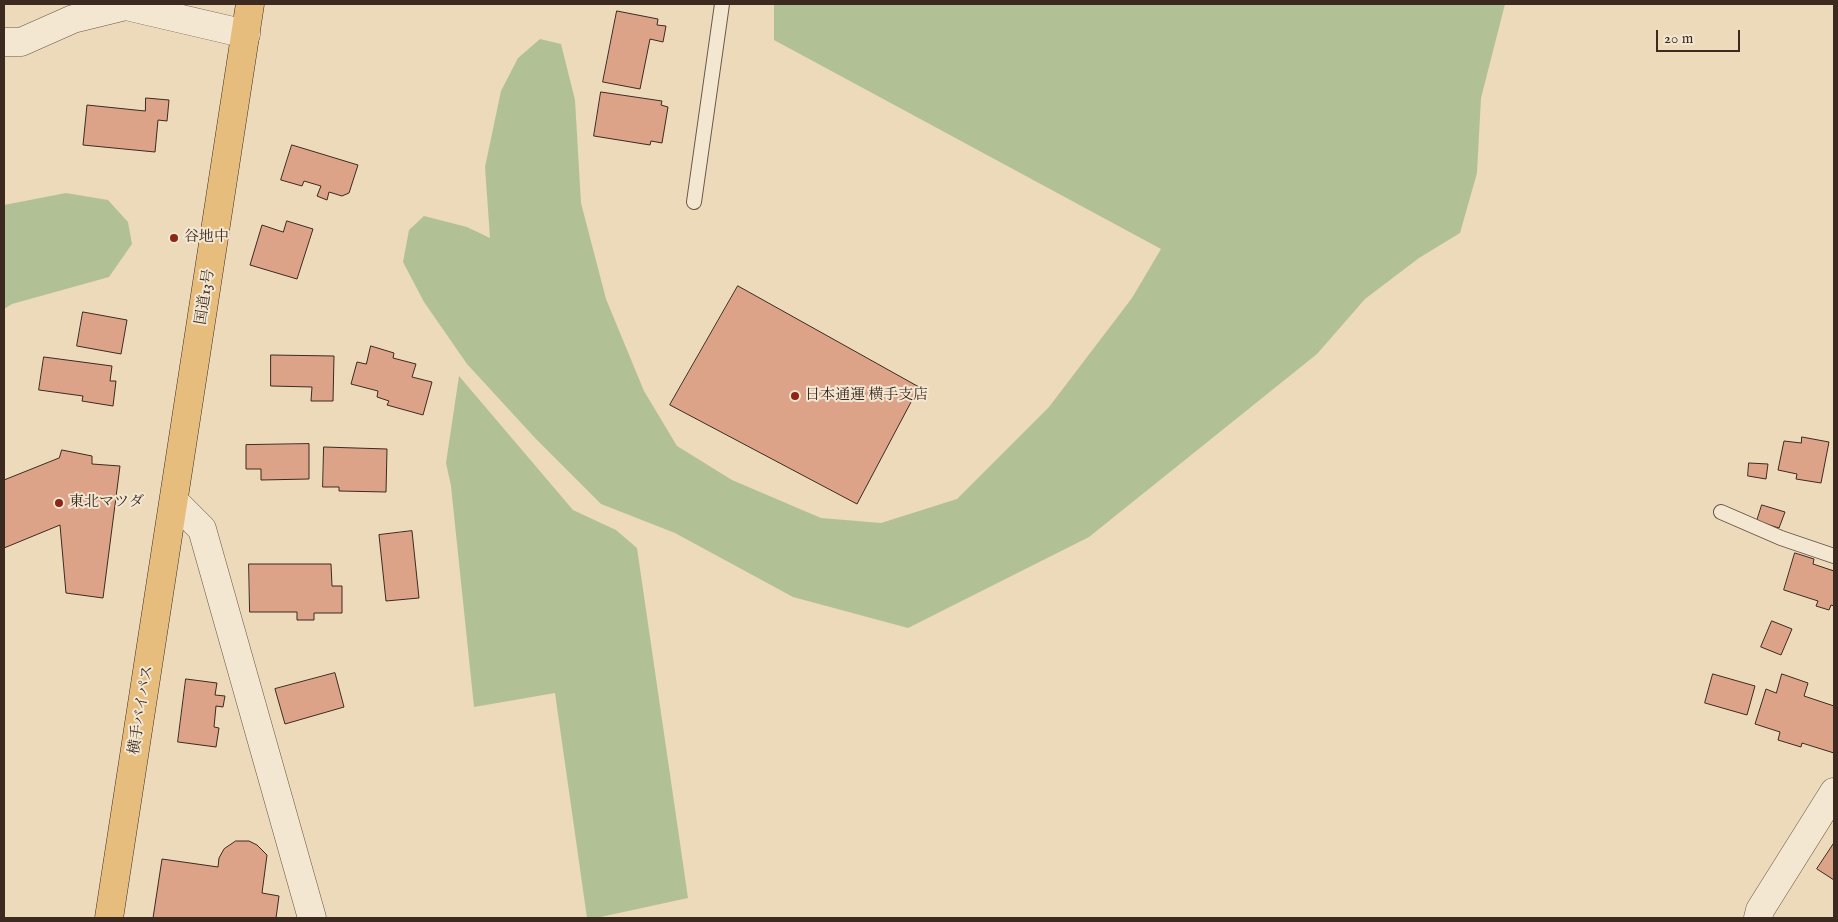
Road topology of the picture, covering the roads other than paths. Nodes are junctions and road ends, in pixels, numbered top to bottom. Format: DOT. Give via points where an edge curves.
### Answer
graph roads {
  1 [pos="250,4"];
  2 [pos="722,4"];
  3 [pos="246,34"];
  4 [pos="4,42"];
  5 [pos="694,202"];
  6 [pos="174,501"];
  7 [pos="1721,512"];
  8 [pos="1834,556"];
  9 [pos="1834,792"];
  10 [pos="109,918"];
  11 [pos="312,918"];
  12 [pos="1758,918"];
  1 -- 3 [label="highway, 国道13号"];
  2 -- 5 [label="lane"];
  3 -- 4 [label="street" via="126,6 74,18 21,42"];
  3 -- 6 [label="highway, 国道13号"];
  6 -- 10 [label="highway, 横手バイパス"];
  6 -- 11 [label="street" via="202,529"];
  7 -- 8 [label="lane" via="1780,538"];
  9 -- 12 [label="street"];
}
